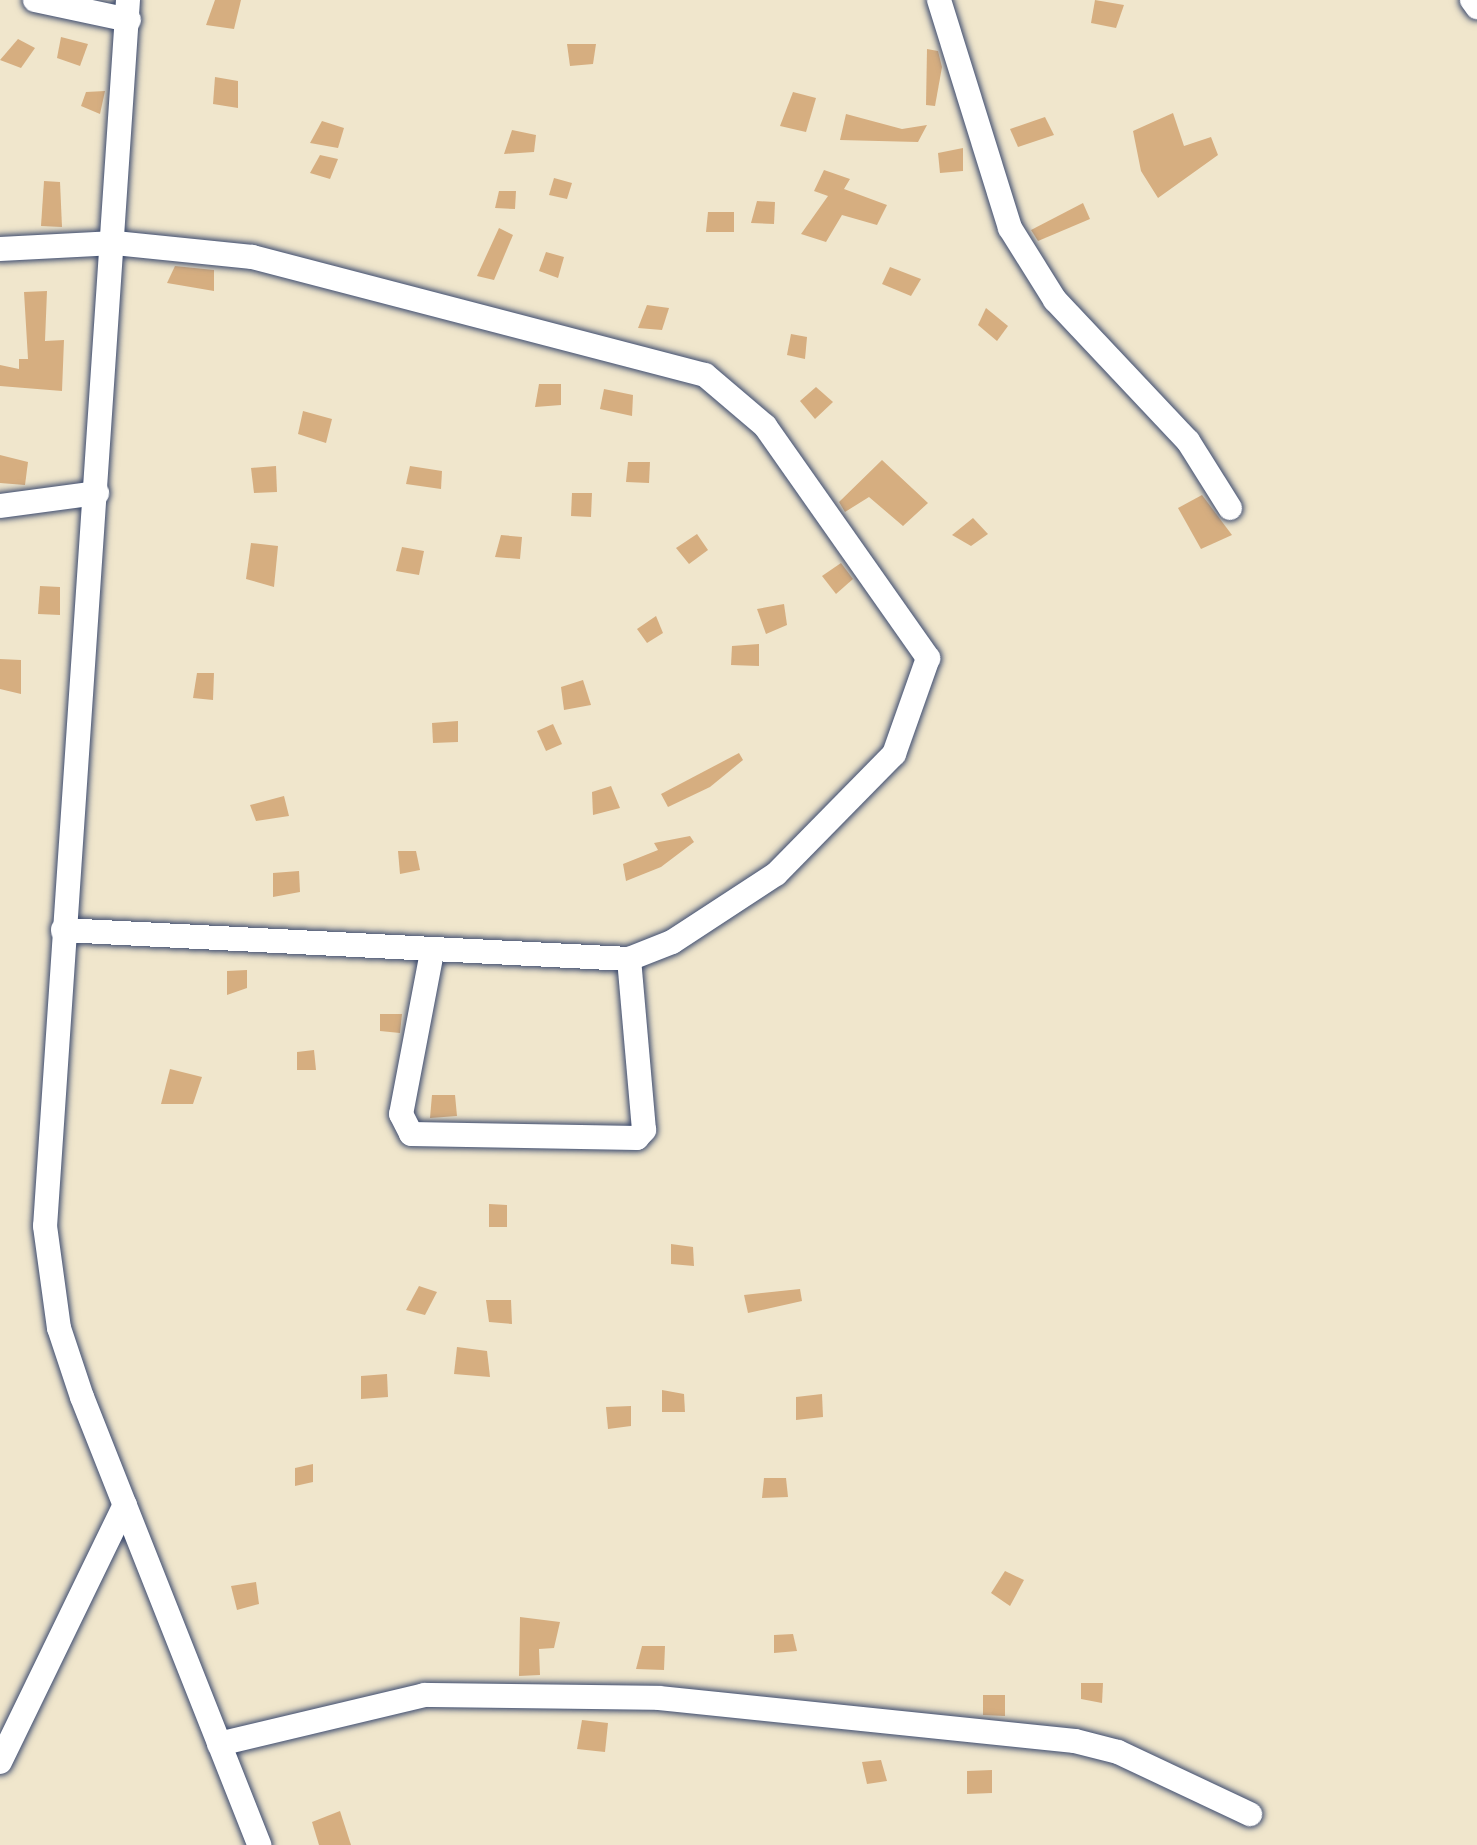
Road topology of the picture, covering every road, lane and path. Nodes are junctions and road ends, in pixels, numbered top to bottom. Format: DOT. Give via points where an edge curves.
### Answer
graph roads {
  1 [pos="35,0"];
  2 [pos="939,0"];
  3 [pos="128,10"];
  4 [pos="115,243"];
  5 [pos="0,249"];
  6 [pos="98,493"];
  7 [pos="0,506"];
  8 [pos="1230,508"];
  9 [pos="63,930"];
  10 [pos="432,952"];
  11 [pos="628,959"];
  12 [pos="125,1505"];
  13 [pos="219,1744"];
  14 [pos="3,1748"];
  15 [pos="1250,1814"];
  16 [pos="259,1845"];
  1 -- 3 [label="street"];
  2 -- 8 [label="street" via="1010,228 1055,300 1188,441"];
  3 -- 4 [label="street"];
  4 -- 5 [label="street"];
  4 -- 6 [label="street"];
  4 -- 11 [label="street" via="252,257 369,283 705,375 765,426 893,601 928,658 894,754 776,874 672,942"];
  6 -- 7 [label="street"];
  6 -- 9 [label="street"];
  9 -- 10 [label="street"];
  9 -- 12 [label="street" via="45,1226 59,1328"];
  10 -- 11 [label="street"];
  10 -- 11 [label="street" via="401,1114 411,1134 637,1138 644,1130"];
  12 -- 13 [label="street"];
  12 -- 14 [label="street"];
  13 -- 15 [label="street" via="424,1695 659,1698 1075,1741 1118,1752"];
  13 -- 16 [label="street"];
}
